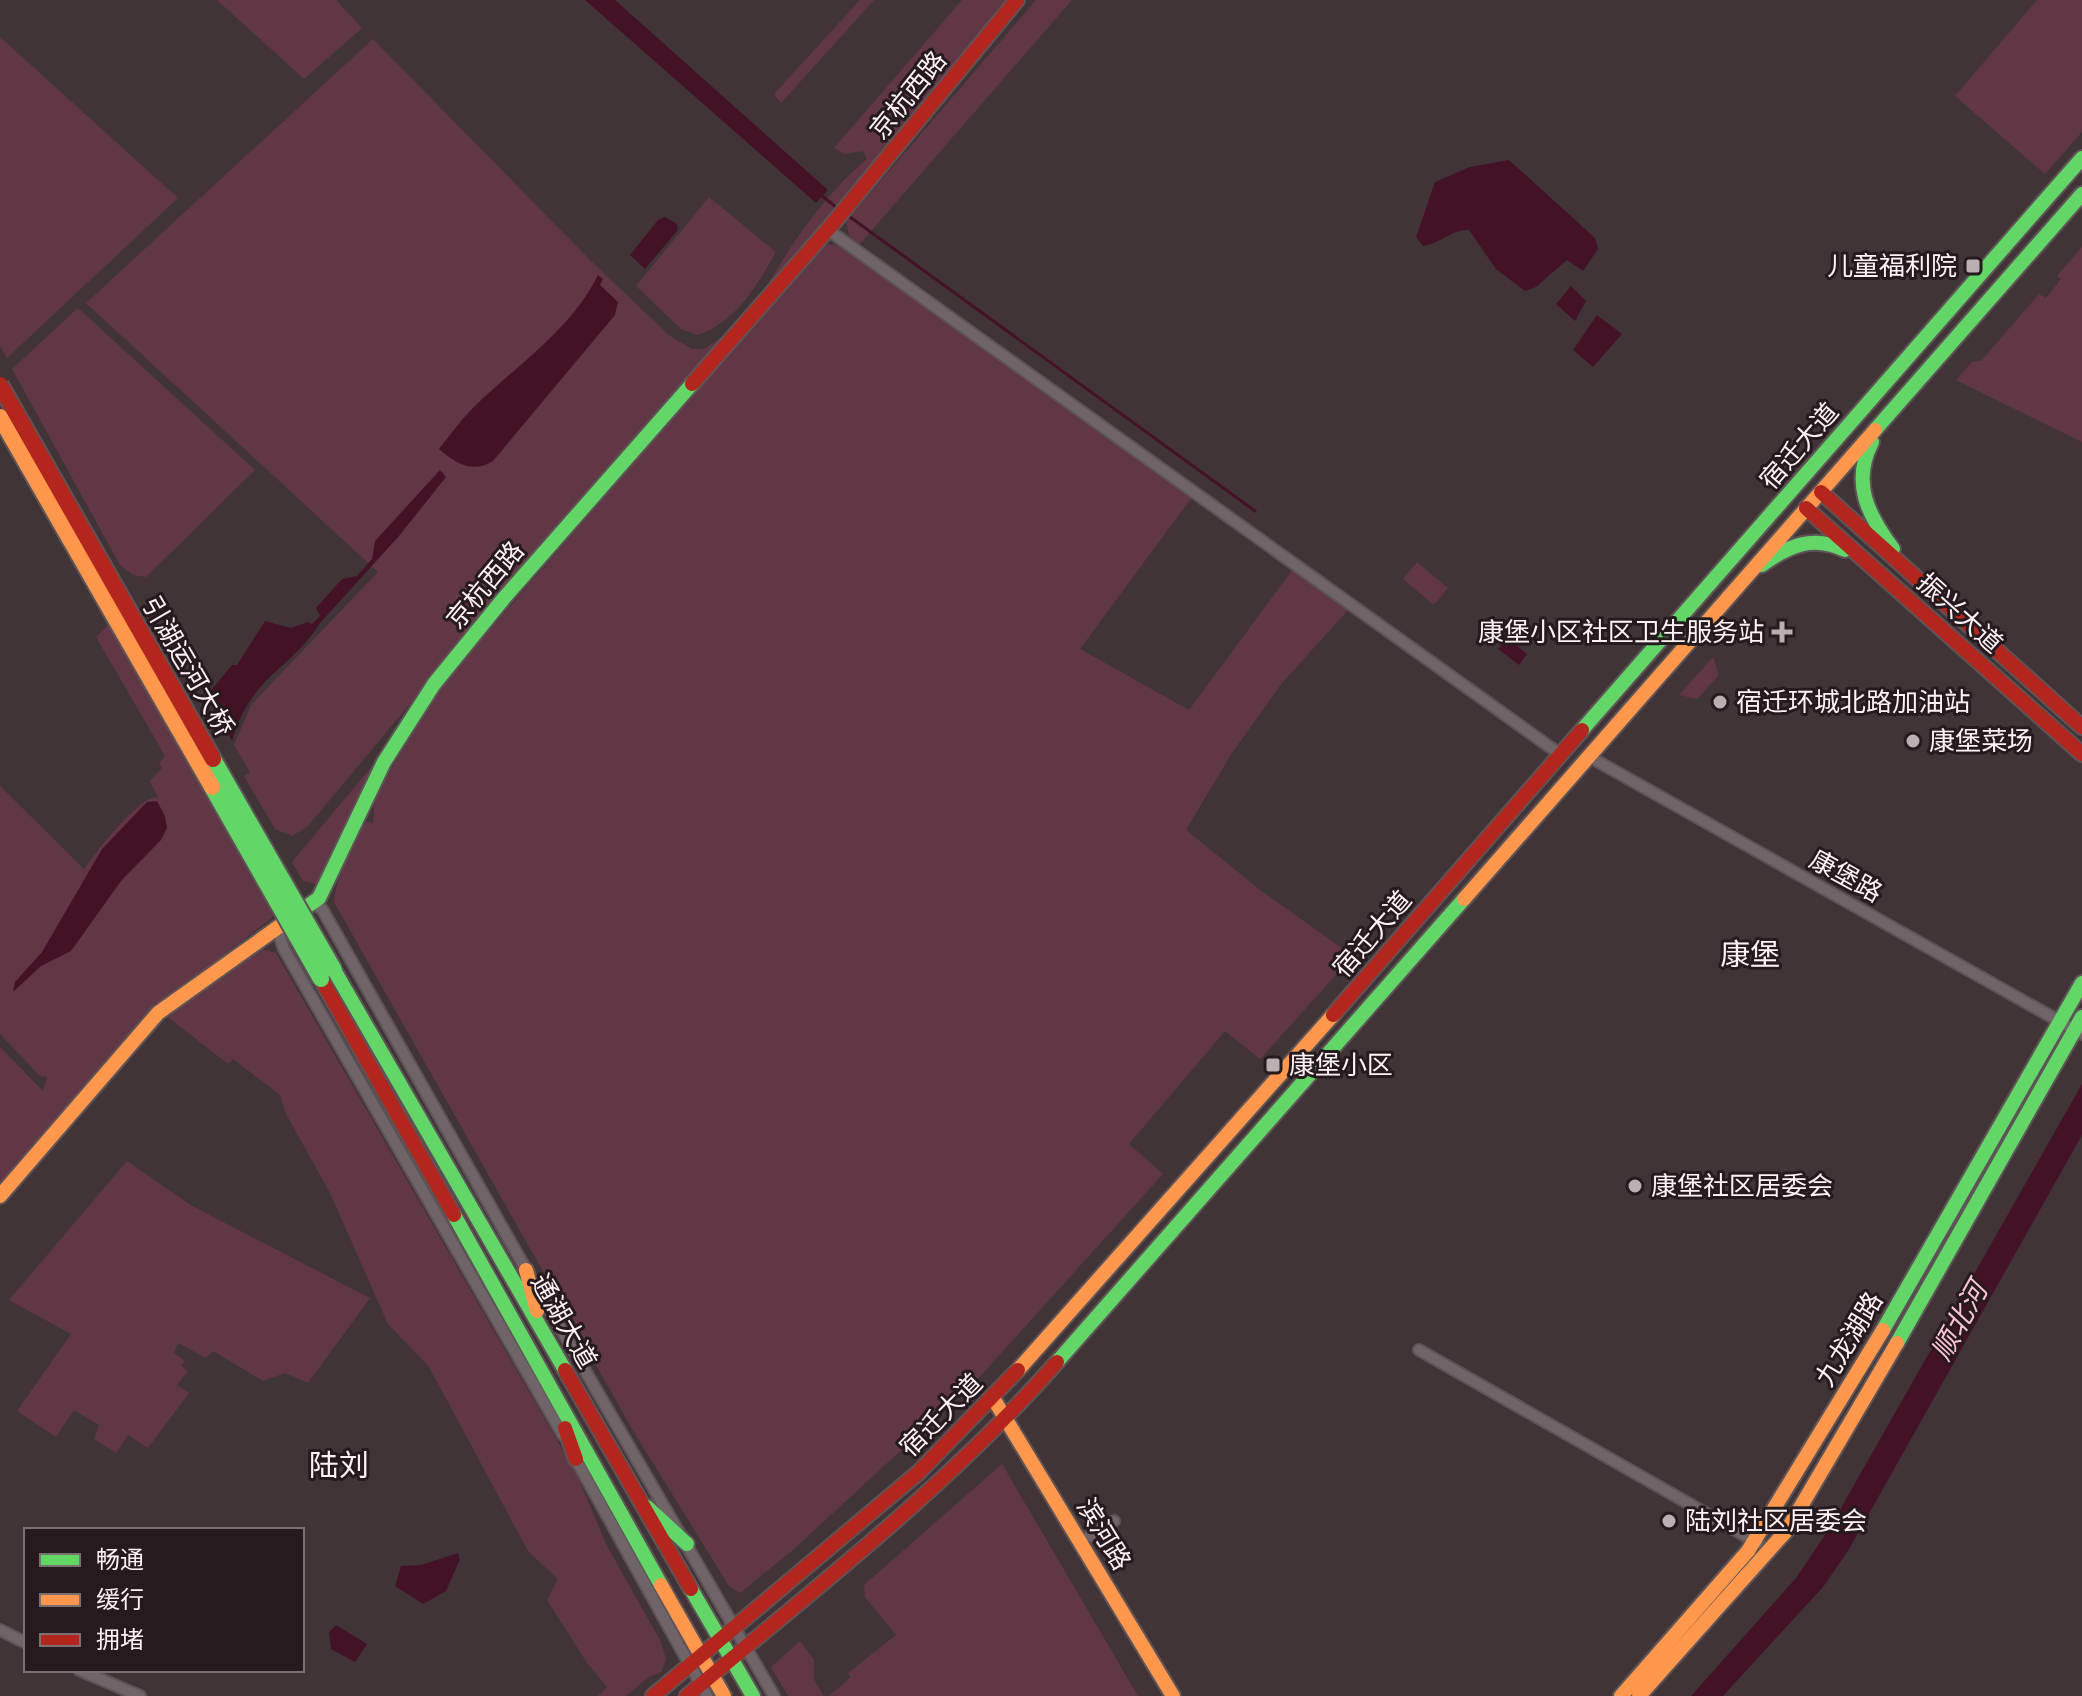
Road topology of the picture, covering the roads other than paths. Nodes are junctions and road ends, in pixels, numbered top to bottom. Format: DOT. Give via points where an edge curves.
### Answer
graph roads {
  1 [pos="1017,0"];
  2 [pos="2082,158"];
  3 [pos="2082,194"];
  4 [pos="828,230"];
  5 [pos="0,385"];
  6 [pos="1895,407"];
  7 [pos="0,417"];
  8 [pos="1821,492"];
  9 [pos="1806,508"];
  10 [pos="1918,581"];
  11 [pos="1900,593"];
  12 [pos="1730,595"];
  13 [pos="2082,727"];
  14 [pos="2082,754"];
  15 [pos="1561,755"];
  16 [pos="1588,756"];
  17 [pos="313,904"];
  18 [pos="277,929"];
  19 [pos="327,974"];
  20 [pos="2082,983"];
  21 [pos="2074,1025"];
  22 [pos="0,1196"];
  23 [pos="526,1270"];
  24 [pos="542,1331"];
  25 [pos="1419,1350"];
  26 [pos="993,1398"];
  27 [pos="558,1400"];
  28 [pos="1007,1418"];
  29 [pos="576,1459"];
  30 [pos="639,1500"];
  31 [pos="1114,1521"];
  32 [pos="1081,1541"];
  33 [pos="1755,1541"];
  34 [pos="687,1544"];
  35 [pos="1770,1551"];
  36 [pos="680,1570"];
  37 [pos="661,1581"];
  38 [pos="734,1625"];
  39 [pos="0,1630"];
  40 [pos="720,1636"];
  41 [pos="24,1642"];
  42 [pos="739,1652"];
  43 [pos="694,1658"];
  44 [pos="84,1672"];
  45 [pos="707,1685"];
  46 [pos="140,1696"];
  47 [pos="653,1696"];
  48 [pos="687,1696"];
  49 [pos="724,1696"];
  50 [pos="753,1696"];
  51 [pos="774,1696"];
  52 [pos="1173,1696"];
  53 [pos="1621,1696"];
  54 [pos="1639,1696"];
  1 -- 4 [label="main road, 京杭西路"];
  2 -- 15 [label="main road, 宿迁大道"];
  3 -- 6 [label="main road, 宿迁大道"];
  4 -- 15 [label="street"];
  4 -- 17 [label="main road, 京杭西路" via="434,684 384,762"];
  5 -- 19 [label="main road, 引湖运河大桥, bridge"];
  6 -- 8 [label="main road, 宿迁大道"];
  6 -- 10 [label="main road" via="1863,456 1861,497 1869,516"];
  7 -- 19 [label="main road, 引湖运河大桥, bridge"];
  8 -- 9 [label="main road, 宿迁大道"];
  8 -- 10 [label="main road, 振兴大道"];
  9 -- 11 [label="main road, 振兴大道"];
  9 -- 12 [label="main road, 宿迁大道"];
  10 -- 13 [label="main road, 振兴大道"];
  11 -- 12 [label="main road" via="1846,551 1813,540 1787,547"];
  11 -- 14 [label="main road, 振兴大道"];
  12 -- 16 [label="main road, 宿迁大道"];
  15 -- 26 [label="main road, 宿迁大道"];
  16 -- 21 [label="street, 康堡路"];
  16 -- 28 [label="main road, 宿迁大道"];
  17 -- 18 [label="main road, 京杭西路"];
  17 -- 23 [label="street" via="322,909"];
  18 -- 22 [label="main road, 京杭西路" via="158,1013"];
  18 -- 29 [label="street"];
  19 -- 24 [label="main road, 通湖大道"];
  19 -- 27 [label="main road, 通湖大道"];
  20 -- 21 [label="main road, 九龙湖路"];
  21 -- 33 [label="main road, 九龙湖路"];
  21 -- 35 [label="main road, 九龙湖路" via="1835,1453"];
  23 -- 24 [label="main road"];
  23 -- 34 [label="street"];
  24 -- 30 [label="main road, 通湖大道"];
  25 -- 33 [label="street"];
  26 -- 28 [label="main road, 滨河路"];
  26 -- 38 [label="main road, 宿迁大道" via="919,1472"];
  27 -- 29 [label="main road"];
  27 -- 37 [label="main road, 通湖大道"];
  28 -- 32 [label="main road, 滨河路"];
  28 -- 42 [label="main road, 宿迁大道" via="924,1497"];
  29 -- 43 [label="street"];
  30 -- 34 [label="main road"];
  30 -- 36 [label="main road, 通湖大道"];
  31 -- 32 [label="street"];
  32 -- 52 [label="main road, 滨河路"];
  33 -- 35 [label="street"];
  33 -- 53 [label="main road, 九龙湖路"];
  34 -- 38 [label="street"];
  35 -- 54 [label="main road, 九龙湖路"];
  36 -- 37 [label="main road" via="671,1584"];
  36 -- 40 [label="main road, 通湖大道"];
  37 -- 43 [label="main road, 通湖大道"];
  38 -- 40 [label="main road, 宿迁大道"];
  38 -- 42 [label="street"];
  39 -- 41 [label="street"];
  40 -- 42 [label="main road, 通湖大道"];
  40 -- 43 [label="main road, 宿迁大道"];
  42 -- 45 [label="main road, 宿迁大道"];
  42 -- 50 [label="main road, 通湖大道"];
  42 -- 51 [label="street"];
  43 -- 45 [label="main road, 通湖大道"];
  43 -- 47 [label="main road, 宿迁大道"];
  44 -- 46 [label="street"];
  45 -- 48 [label="main road, 宿迁大道"];
  45 -- 49 [label="main road, 通湖大道"];
}
